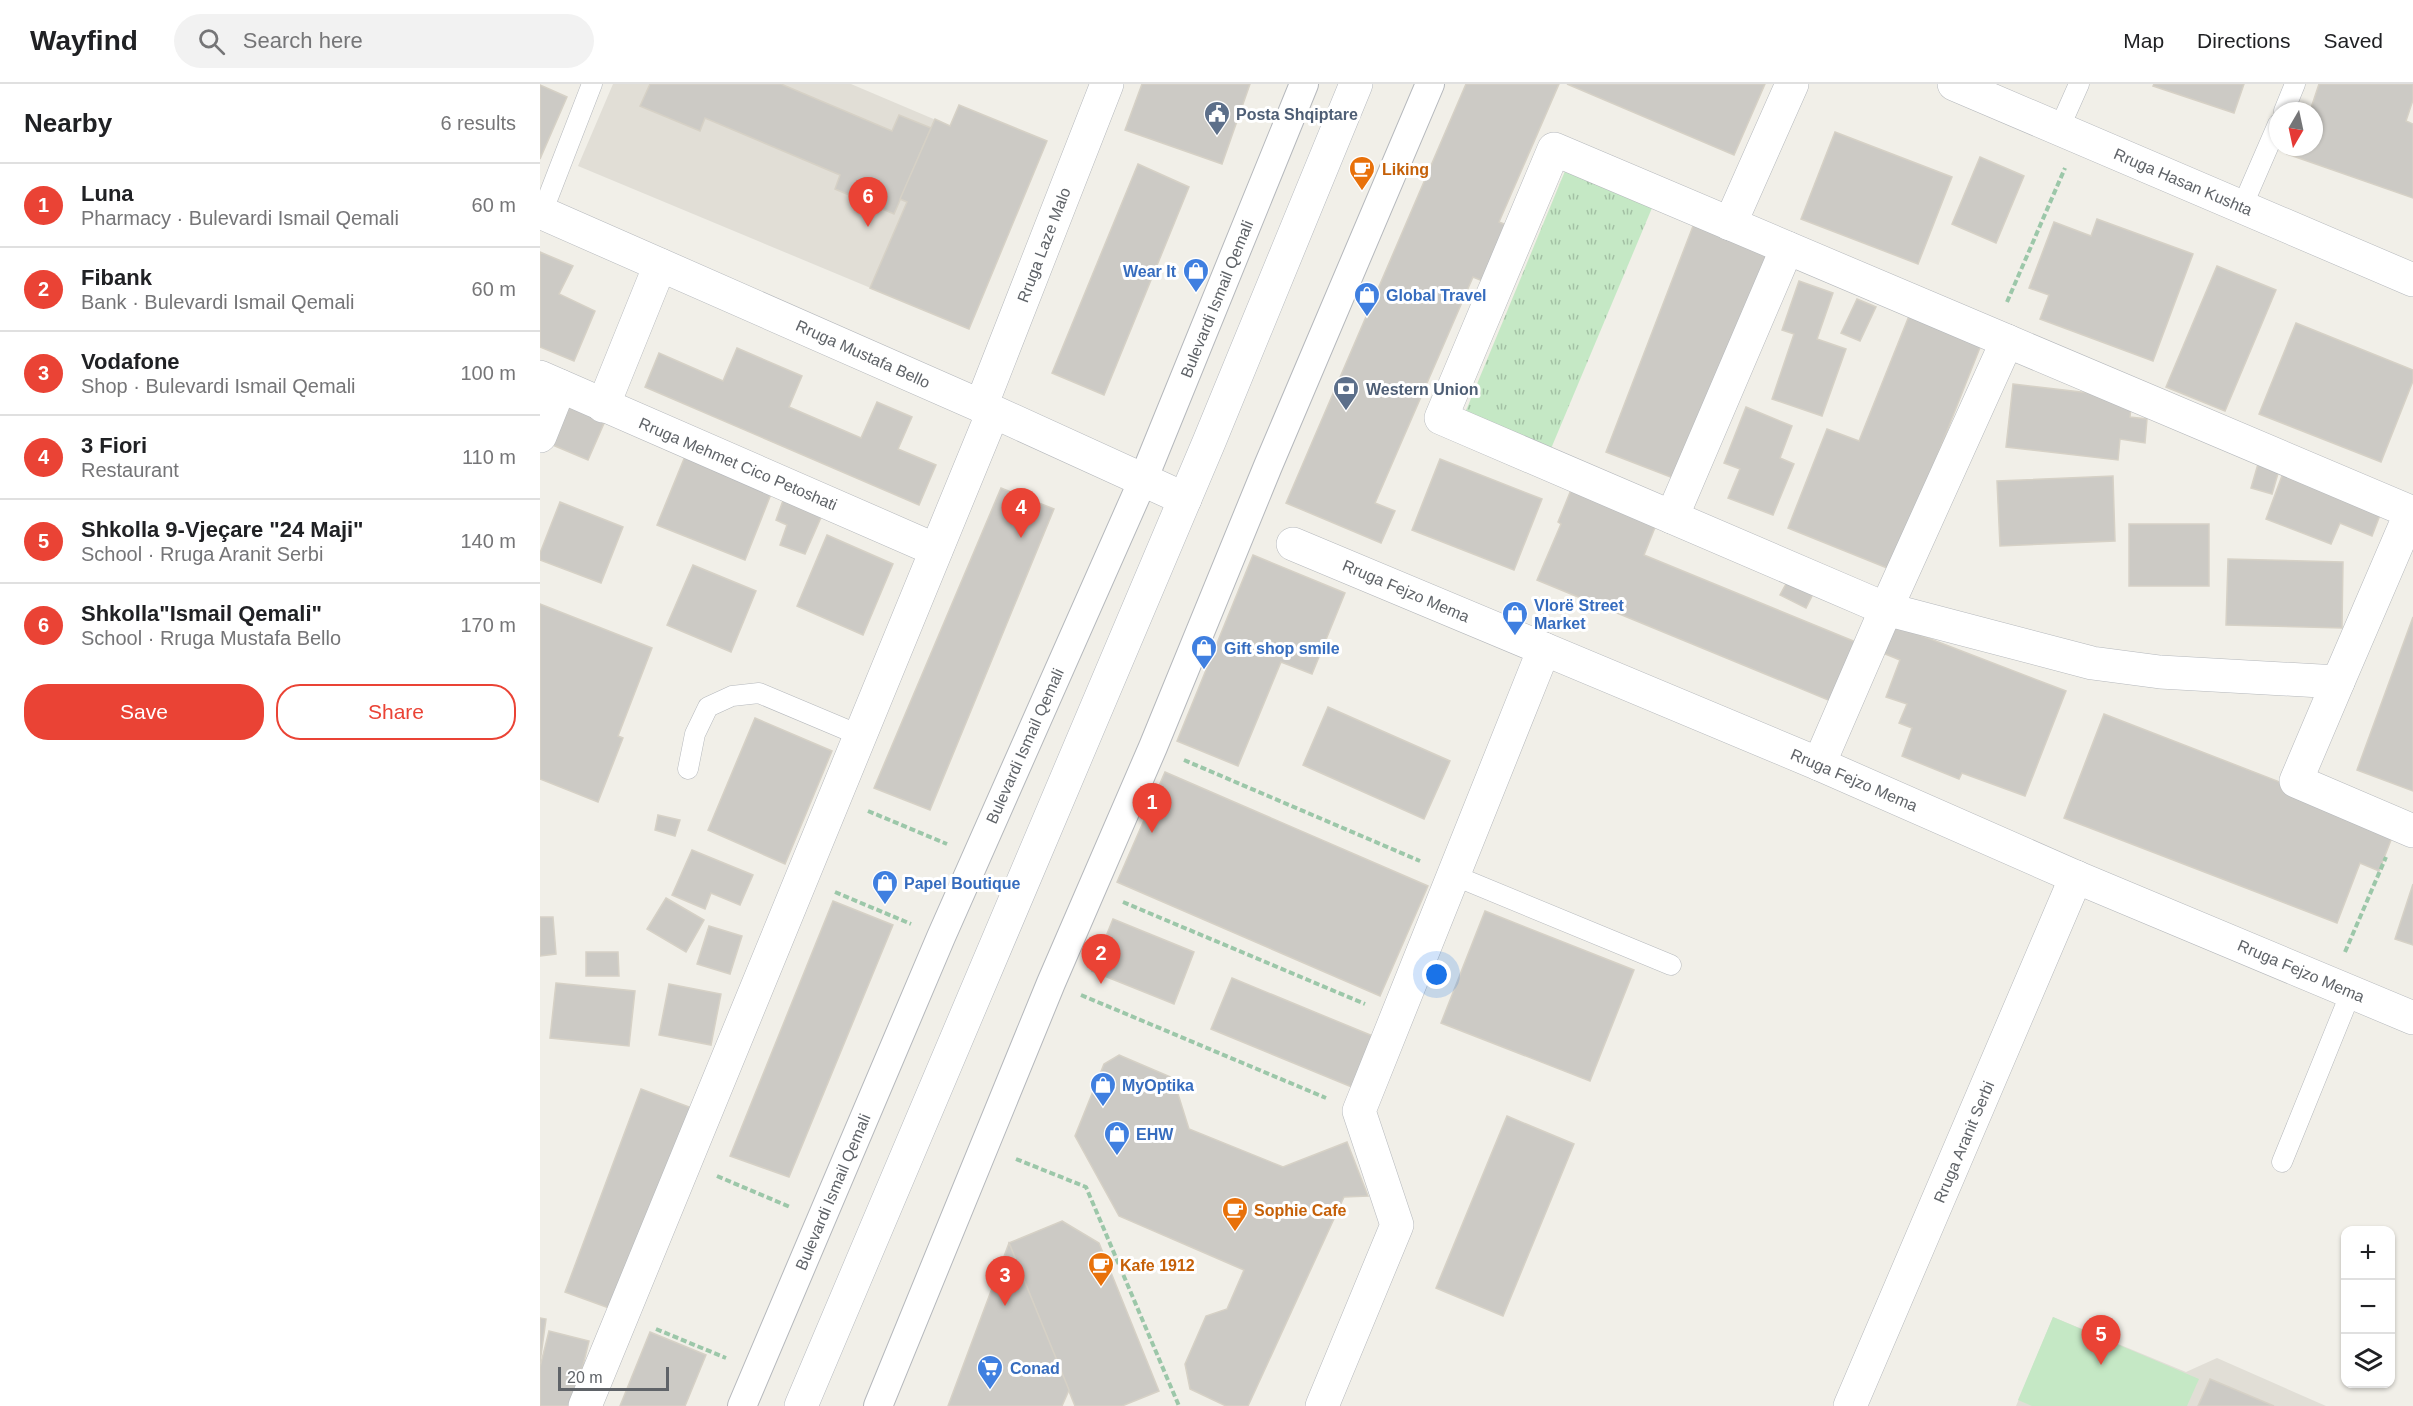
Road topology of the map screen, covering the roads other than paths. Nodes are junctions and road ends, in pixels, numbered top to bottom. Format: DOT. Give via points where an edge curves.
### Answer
graph roads {
  1 [pos="592,84"];
  2 [pos="1107,84"];
  3 [pos="1304,84"];
  4 [pos="1356,84"];
  5 [pos="1430,84"];
  6 [pos="1792,84"];
  7 [pos="1954,84"];
  8 [pos="2079,84"];
  9 [pos="2295,84"];
  10 [pos="2288,102"];
  11 [pos="2069,133"];
  12 [pos="2269,145"];
  13 [pos="2242,207"];
  14 [pos="541,212"];
  15 [pos="1730,224"];
  16 [pos="1787,248"];
  17 [pos="660,265"];
  18 [pos="2413,280"];
  19 [pos="2000,338"];
  20 [pos="550,382"];
  21 [pos="603,406"];
  22 [pos="987,409"];
  23 [pos="540,436"];
  24 [pos="1143,480"];
  25 [pos="1185,499"];
  26 [pos="2412,511"];
  27 [pos="1672,517"];
  28 [pos="1293,544"];
  29 [pos="936,550"];
  30 [pos="1886,609"];
  31 [pos="1544,650"];
  32 [pos="2338,682"];
  33 [pos="859,735"];
  34 [pos="1819,764"];
  35 [pos="688,769"];
  36 [pos="2406,829"];
  37 [pos="1453,875"];
  38 [pos="2076,877"];
  39 [pos="1671,965"];
  40 [pos="2341,988"];
  41 [pos="2413,1018"];
  42 [pos="2282,1162"];
  43 [pos="585,1406"];
  44 [pos="742,1406"];
  45 [pos="801,1406"];
  46 [pos="878,1406"];
  47 [pos="1322,1406"];
  48 [pos="1850,1406"];
  1 -- 14 [label="lane"];
  2 -- 22 [label="street, Rruga Laze Malo"];
  3 -- 24 [label="street, Bulevardi Ismail Qemali"];
  4 -- 25 [label="street"];
  5 -- 46 [label="street" via="1263,476"];
  6 -- 15 [label="street"];
  7 -- 11 [label="street, Rruga Hasan Kushta"];
  8 -- 11 [label="lane"];
  9 -- 10 [label="lane"];
  11 -- 13 [label="street, Rruga Hasan Kushta"];
  12 -- 13 [label="lane"];
  13 -- 18 [label="street, Rruga Hasan Kushta"];
  14 -- 17 [label="street, Rruga Mustafa Bello"];
  15 -- 16 [label="street"];
  15 -- 27 [label="street" via="1554,149 1441,418"];
  16 -- 19 [label="street"];
  16 -- 27 [label="street"];
  17 -- 21 [label="street"];
  17 -- 22 [label="street, Rruga Mustafa Bello"];
  19 -- 26 [label="street"];
  19 -- 30 [label="street"];
  20 -- 21 [label="street, Rruga Mehmet Cico Petoshati"];
  20 -- 23 [label="street"];
  21 -- 29 [label="street, Rruga Mehmet Cico Petoshati"];
  22 -- 24 [label="street, Rruga Mustafa Bello"];
  22 -- 29 [label="street, Rruga Laze Malo"];
  24 -- 25 [label="street, Rruga Mustafa Bello"];
  24 -- 44 [label="street, Bulevardi Ismail Qemali" via="976,857"];
  25 -- 45 [label="street"];
  26 -- 32 [label="street"];
  27 -- 30 [label="street"];
  28 -- 31 [label="street, Rruga Fejzo Mema"];
  29 -- 33 [label="street, Rruga Laze Malo"];
  30 -- 32 [label="street" via="2092,663 2160,672"];
  30 -- 34 [label="street"];
  31 -- 34 [label="street, Rruga Fejzo Mema"];
  31 -- 37 [label="street"];
  32 -- 36 [label="street" via="2296,781"];
  33 -- 35 [label="lane" via="759,693 732,696 708,707 695,734"];
  33 -- 43 [label="street, Rruga Laze Malo"];
  34 -- 38 [label="street, Rruga Fejzo Mema"];
  37 -- 39 [label="lane"];
  37 -- 47 [label="street" via="1359,1111 1397,1226"];
  38 -- 40 [label="street, Rruga Fejzo Mema"];
  38 -- 48 [label="street, Rruga Aranit Serbi"];
  40 -- 41 [label="street, Rruga Fejzo Mema"];
  40 -- 42 [label="lane"];
}
